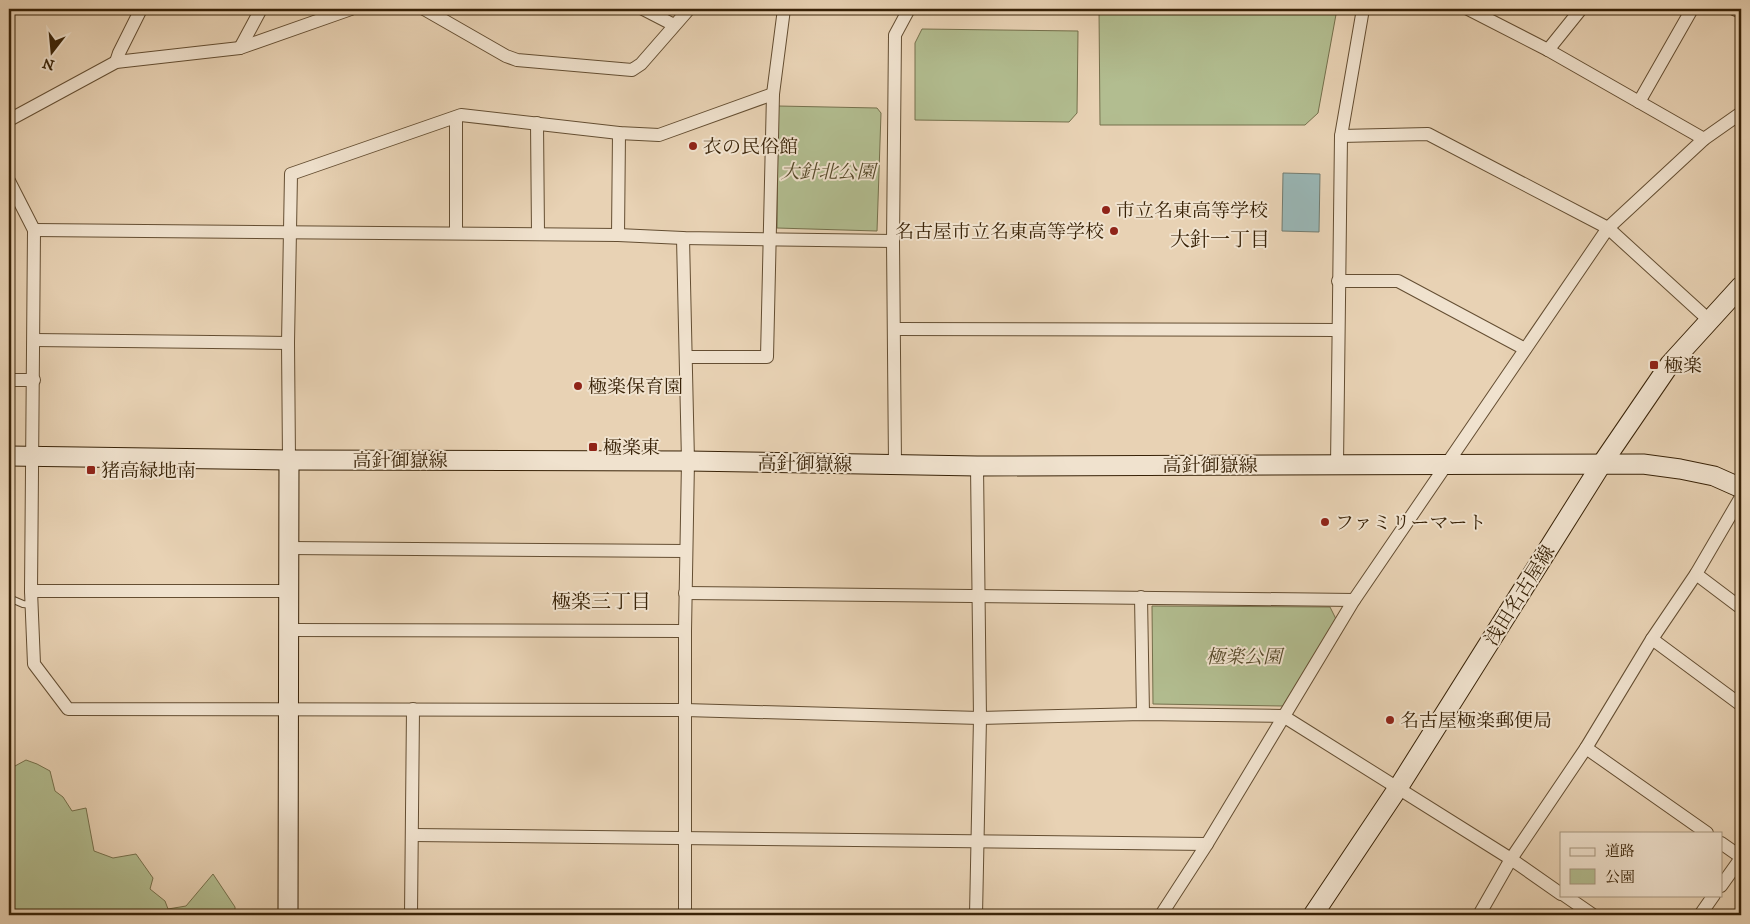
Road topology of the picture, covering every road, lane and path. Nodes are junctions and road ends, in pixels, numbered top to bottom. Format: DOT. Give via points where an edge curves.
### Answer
graph roads {
  1 [pos="141,9"];
  2 [pos="261,9"];
  3 [pos="351,9"];
  4 [pos="424,9"];
  5 [pos="643,9"];
  6 [pos="689,9"];
  7 [pos="784,9"];
  8 [pos="909,9"];
  9 [pos="1363,9"];
  10 [pos="1468,9"];
  11 [pos="1581,9"];
  12 [pos="1692,9"];
  13 [pos="1734,9"];
  14 [pos="1741,12"];
  15 [pos="674,25"];
  16 [pos="240,48"];
  17 [pos="1548,50"];
  18 [pos="116,62"];
  19 [pos="773,94"];
  20 [pos="1639,102"];
  21 [pos="1741,113"];
  22 [pos="456,118"];
  23 [pos="9,120"];
  24 [pos="537,123"];
  25 [pos="619,133"];
  26 [pos="1341,136"];
  27 [pos="1704,139"];
  28 [pos="9,181"];
  29 [pos="1608,228"];
  30 [pos="34,230"];
  31 [pos="289,231"];
  32 [pos="456,233"];
  33 [pos="538,234"];
  34 [pos="618,235"];
  35 [pos="684,238"];
  36 [pos="770,239"];
  37 [pos="893,241"];
  38 [pos="1338,281"];
  39 [pos="1741,286"];
  40 [pos="1710,321"];
  41 [pos="894,329"];
  42 [pos="1338,330"];
  43 [pos="34,340"];
  44 [pos="288,343"];
  45 [pos="1525,349"];
  46 [pos="686,357"];
  47 [pos="9,380"];
  48 [pos="34,380"];
  49 [pos="9,456"];
  50 [pos="32,456"];
  51 [pos="289,460"];
  52 [pos="688,461"];
  53 [pos="895,464"];
  54 [pos="1336,465"];
  55 [pos="1446,465"];
  56 [pos="1601,465"];
  57 [pos="977,466"];
  58 [pos="1741,488"];
  59 [pos="1741,497"];
  60 [pos="288,548"];
  61 [pos="686,551"];
  62 [pos="1696,574"];
  63 [pos="31,591"];
  64 [pos="288,591"];
  65 [pos="685,593"];
  66 [pos="979,596"];
  67 [pos="1141,597"];
  68 [pos="9,598"];
  69 [pos="1354,600"];
  70 [pos="32,605"];
  71 [pos="1741,608"];
  72 [pos="288,630"];
  73 [pos="685,630"];
  74 [pos="1652,639"];
  75 [pos="1741,705"];
  76 [pos="414,709"];
  77 [pos="289,710"];
  78 [pos="685,710"];
  79 [pos="1143,714"];
  80 [pos="1284,716"];
  81 [pos="980,718"];
  82 [pos="1586,748"];
  83 [pos="1398,788"];
  84 [pos="1706,832"];
  85 [pos="412,835"];
  86 [pos="686,838"];
  87 [pos="977,841"];
  88 [pos="1206,844"];
  89 [pos="1722,844"];
  90 [pos="1741,857"];
  91 [pos="1511,859"];
  92 [pos="1722,885"];
  93 [pos="1560,893"];
  94 [pos="1565,896"];
  95 [pos="1713,896"];
  96 [pos="288,915"];
  97 [pos="411,915"];
  98 [pos="685,915"];
  99 [pos="976,915"];
  100 [pos="1161,915"];
  101 [pos="1313,915"];
  102 [pos="1479,915"];
  103 [pos="1593,915"];
  104 [pos="1700,915"];
  1 -- 18 [label="street"];
  2 -- 16 [label="street"];
  3 -- 16 [label="street"];
  4 -- 15 [label="street" via="517,60 632,70"];
  5 -- 15 [label="street"];
  6 -- 15 [label="street"];
  7 -- 19 [label="street"];
  8 -- 37 [label="street" via="895,35"];
  9 -- 26 [label="street"];
  10 -- 17 [label="street"];
  11 -- 17 [label="street"];
  12 -- 20 [label="street"];
  13 -- 14 [label="street"];
  16 -- 18 [label="street"];
  17 -- 20 [label="street"];
  18 -- 23 [label="street"];
  19 -- 25 [label="street" via="659,136"];
  19 -- 36 [label="street"];
  20 -- 27 [label="street"];
  21 -- 27 [label="street"];
  22 -- 24 [label="street" via="461,115"];
  22 -- 31 [label="street" via="291,174"];
  22 -- 32 [label="street"];
  24 -- 25 [label="street"];
  24 -- 33 [label="street"];
  25 -- 34 [label="street"];
  26 -- 29 [label="street" via="1428,134"];
  26 -- 38 [label="street"];
  27 -- 29 [label="street"];
  28 -- 30 [label="street"];
  29 -- 40 [label="street"];
  29 -- 45 [label="street"];
  30 -- 31 [label="street"];
  30 -- 43 [label="street"];
  31 -- 32 [label="street"];
  31 -- 44 [label="street"];
  32 -- 33 [label="street"];
  33 -- 34 [label="street"];
  34 -- 35 [label="street"];
  35 -- 36 [label="street"];
  35 -- 46 [label="street"];
  36 -- 37 [label="street"];
  36 -- 46 [label="street" via="767,357"];
  37 -- 41 [label="street"];
  38 -- 42 [label="street"];
  38 -- 45 [label="street" via="1398,281"];
  39 -- 40 [label="street, 浅田名古屋線"];
  40 -- 56 [label="street, 浅田名古屋線" via="1670,364"];
  41 -- 42 [label="street"];
  41 -- 53 [label="street"];
  42 -- 54 [label="street"];
  43 -- 44 [label="street"];
  43 -- 48 [label="street"];
  44 -- 51 [label="street"];
  45 -- 55 [label="street"];
  46 -- 52 [label="street"];
  47 -- 48 [label="street"];
  48 -- 50 [label="street"];
  49 -- 50 [label="street, 高針御嶽線"];
  50 -- 51 [label="street, 高針御嶽線"];
  50 -- 63 [label="street"];
  51 -- 52 [label="street, 高針御嶽線"];
  51 -- 60 [label="street"];
  52 -- 53 [label="street, 高針御嶽線"];
  52 -- 61 [label="street"];
  53 -- 57 [label="street, 高針御嶽線"];
  54 -- 55 [label="street, 高針御嶽線"];
  54 -- 57 [label="street, 高針御嶽線"];
  55 -- 56 [label="street, 高針御嶽線"];
  55 -- 69 [label="street"];
  56 -- 58 [label="street, 高針御嶽線" via="1643,464 1680,469 1714,476"];
  56 -- 83 [label="street, 浅田名古屋線"];
  57 -- 66 [label="street"];
  59 -- 62 [label="street"];
  60 -- 61 [label="street"];
  60 -- 64 [label="street"];
  61 -- 65 [label="street"];
  62 -- 71 [label="street"];
  62 -- 74 [label="street"];
  63 -- 64 [label="street"];
  63 -- 70 [label="street"];
  64 -- 72 [label="street"];
  65 -- 66 [label="street"];
  65 -- 73 [label="street"];
  66 -- 67 [label="street"];
  66 -- 81 [label="street"];
  67 -- 69 [label="street"];
  67 -- 79 [label="street"];
  68 -- 70 [label="lane"];
  69 -- 80 [label="street"];
  70 -- 77 [label="street" via="34,664 68,709"];
  72 -- 73 [label="street"];
  72 -- 77 [label="street"];
  73 -- 78 [label="street"];
  74 -- 75 [label="street"];
  74 -- 82 [label="street"];
  76 -- 77 [label="street"];
  76 -- 78 [label="street"];
  76 -- 85 [label="street"];
  77 -- 96 [label="street"];
  78 -- 81 [label="street"];
  78 -- 86 [label="street"];
  79 -- 80 [label="street"];
  79 -- 81 [label="street"];
  80 -- 83 [label="street"];
  80 -- 88 [label="street"];
  81 -- 87 [label="street"];
  82 -- 84 [label="street"];
  82 -- 91 [label="street"];
  83 -- 91 [label="street"];
  83 -- 101 [label="street, 浅田名古屋線"];
  85 -- 86 [label="street"];
  85 -- 97 [label="street"];
  86 -- 87 [label="street"];
  86 -- 98 [label="street"];
  87 -- 88 [label="street"];
  87 -- 99 [label="street"];
  88 -- 100 [label="street"];
  89 -- 90 [label="street"];
  90 -- 92 [label="street"];
  91 -- 93 [label="street"];
  91 -- 102 [label="street"];
  94 -- 103 [label="street"];
  95 -- 104 [label="street"];
}
